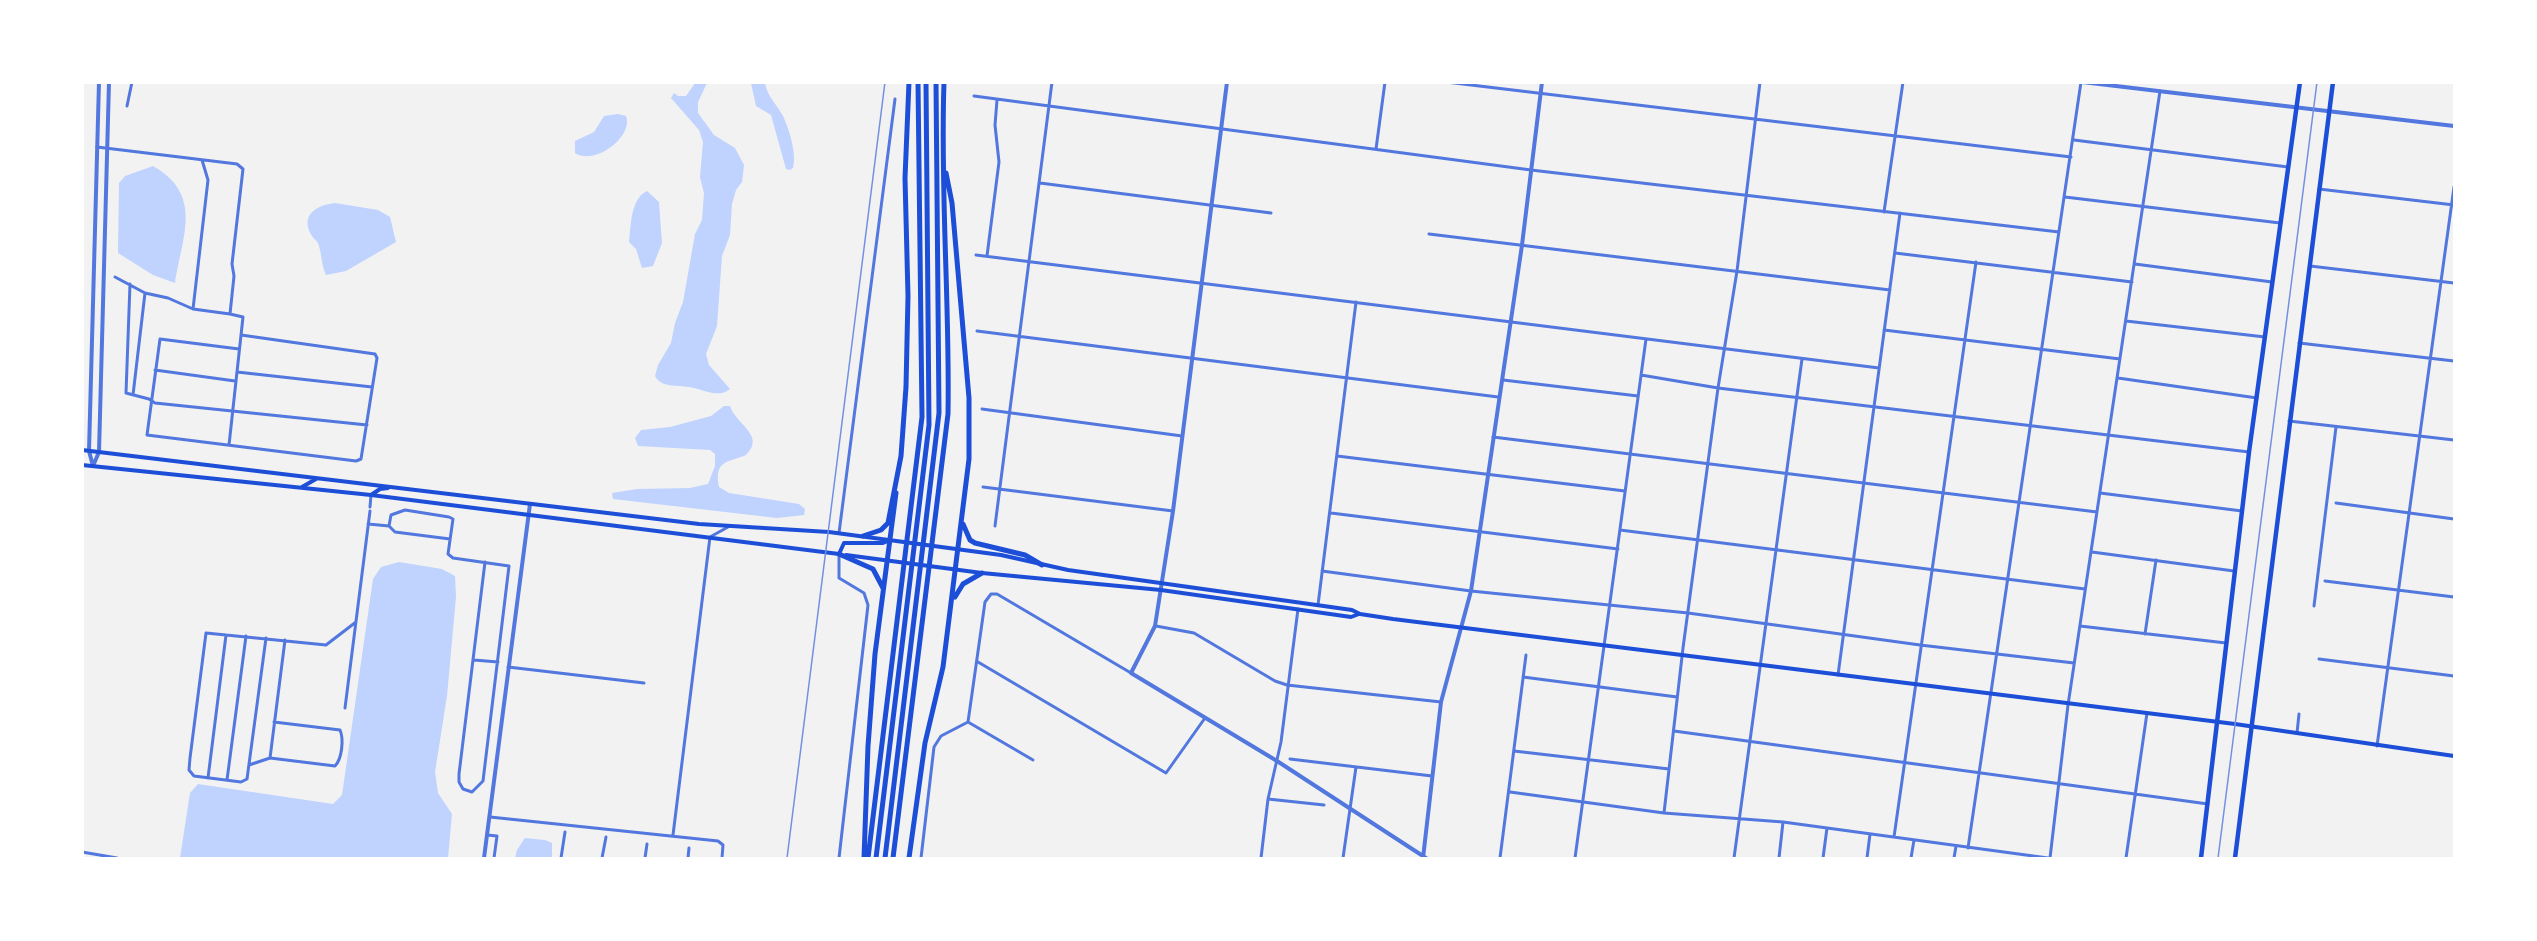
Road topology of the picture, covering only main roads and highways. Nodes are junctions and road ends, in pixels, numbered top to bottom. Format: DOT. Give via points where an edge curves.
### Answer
graph roads {
  1 [pos="909,82"];
  2 [pos="918,82"];
  3 [pos="926,82"];
  4 [pos="936,82"];
  5 [pos="944,82"];
  6 [pos="2300,82"];
  7 [pos="2333,82"];
  8 [pos="943,159"];
  9 [pos="82,450"];
  10 [pos="82,465"];
  11 [pos="323,479"];
  12 [pos="395,487"];
  13 [pos="302,488"];
  14 [pos="896,490"];
  15 [pos="371,495"];
  16 [pos="962,521"];
  17 [pos="863,536"];
  18 [pos="891,540"];
  19 [pos="958,549"];
  20 [pos="839,554"];
  21 [pos="887,560"];
  22 [pos="1042,565"];
  23 [pos="956,570"];
  24 [pos="982,573"];
  25 [pos="883,588"];
  26 [pos="952,601"];
  27 [pos="1360,614"];
  28 [pos="2219,722"];
  29 [pos="2250,726"];
  30 [pos="2454,756"];
  31 [pos="866,858"];
  32 [pos="876,858"];
  33 [pos="885,858"];
  34 [pos="893,858"];
  35 [pos="909,858"];
  36 [pos="2201,858"];
  37 [pos="2235,858"];
  1 -- 14 [label="highway" via="905,177 906,387"];
  2 -- 31 [label="highway" via="922,417"];
  3 -- 32 [label="highway" via="929,425"];
  4 -- 33 [label="highway" via="940,384"];
  5 -- 8 [label="highway"];
  6 -- 28 [label="main road" via="2249,452"];
  7 -- 29 [label="main road"];
  8 -- 16 [label="highway" via="952,203 969,398 969,459"];
  8 -- 34 [label="highway" via="948,414"];
  9 -- 11 [label="main road"];
  10 -- 13 [label="main road"];
  11 -- 12 [label="main road"];
  11 -- 13 [label="main road"];
  12 -- 15 [label="main road"];
  12 -- 17 [label="main road" via="728,527"];
  13 -- 15 [label="main road"];
  14 -- 17 [label="highway" via="888,523"];
  14 -- 18 [label="highway"];
  15 -- 20 [label="main road"];
  16 -- 19 [label="highway"];
  16 -- 22 [label="highway" via="975,543 1025,555"];
  17 -- 18 [label="main road"];
  18 -- 19 [label="main road"];
  18 -- 20 [label="main road" via="844,543"];
  18 -- 21 [label="highway"];
  19 -- 22 [label="main road"];
  19 -- 23 [label="highway"];
  20 -- 21 [label="main road"];
  20 -- 25 [label="highway" via="873,569"];
  21 -- 23 [label="main road"];
  21 -- 25 [label="highway"];
  22 -- 27 [label="main road"];
  23 -- 24 [label="main road"];
  23 -- 26 [label="highway"];
  24 -- 26 [label="highway" via="963,584"];
  24 -- 27 [label="main road" via="1161,590 1351,617"];
  25 -- 31 [label="highway" via="868,746"];
  26 -- 35 [label="highway" via="943,667 925,743"];
  27 -- 28 [label="main road"];
  28 -- 29 [label="main road"];
  28 -- 36 [label="main road"];
  29 -- 30 [label="main road"];
  29 -- 37 [label="main road"];
}
